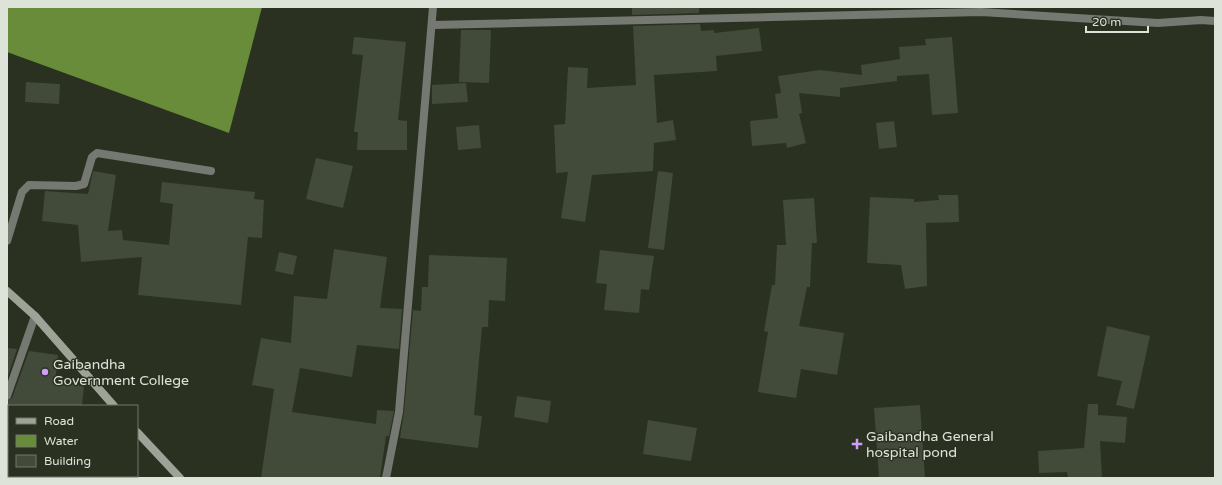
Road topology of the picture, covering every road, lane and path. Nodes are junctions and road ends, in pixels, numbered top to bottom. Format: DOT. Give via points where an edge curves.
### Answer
graph roads {
  1 [pos="433,7"];
  2 [pos="1215,21"];
  3 [pos="433,25"];
  4 [pos="211,171"];
  5 [pos="7,241"];
  6 [pos="7,291"];
  7 [pos="35,316"];
  8 [pos="7,396"];
  9 [pos="113,405"];
  10 [pos="138,433"];
  11 [pos="180,478"];
  12 [pos="386,478"];
  1 -- 3 [label="street"];
  2 -- 3 [label="street" via="1158,22 982,12"];
  3 -- 12 [label="street" via="399,412"];
  4 -- 5 [label="street" via="97,153 92,157 84,184 29,185 22,192"];
  6 -- 7 [label="main road"];
  7 -- 8 [label="street"];
  7 -- 9 [label="main road"];
  10 -- 11 [label="main road"];
}
